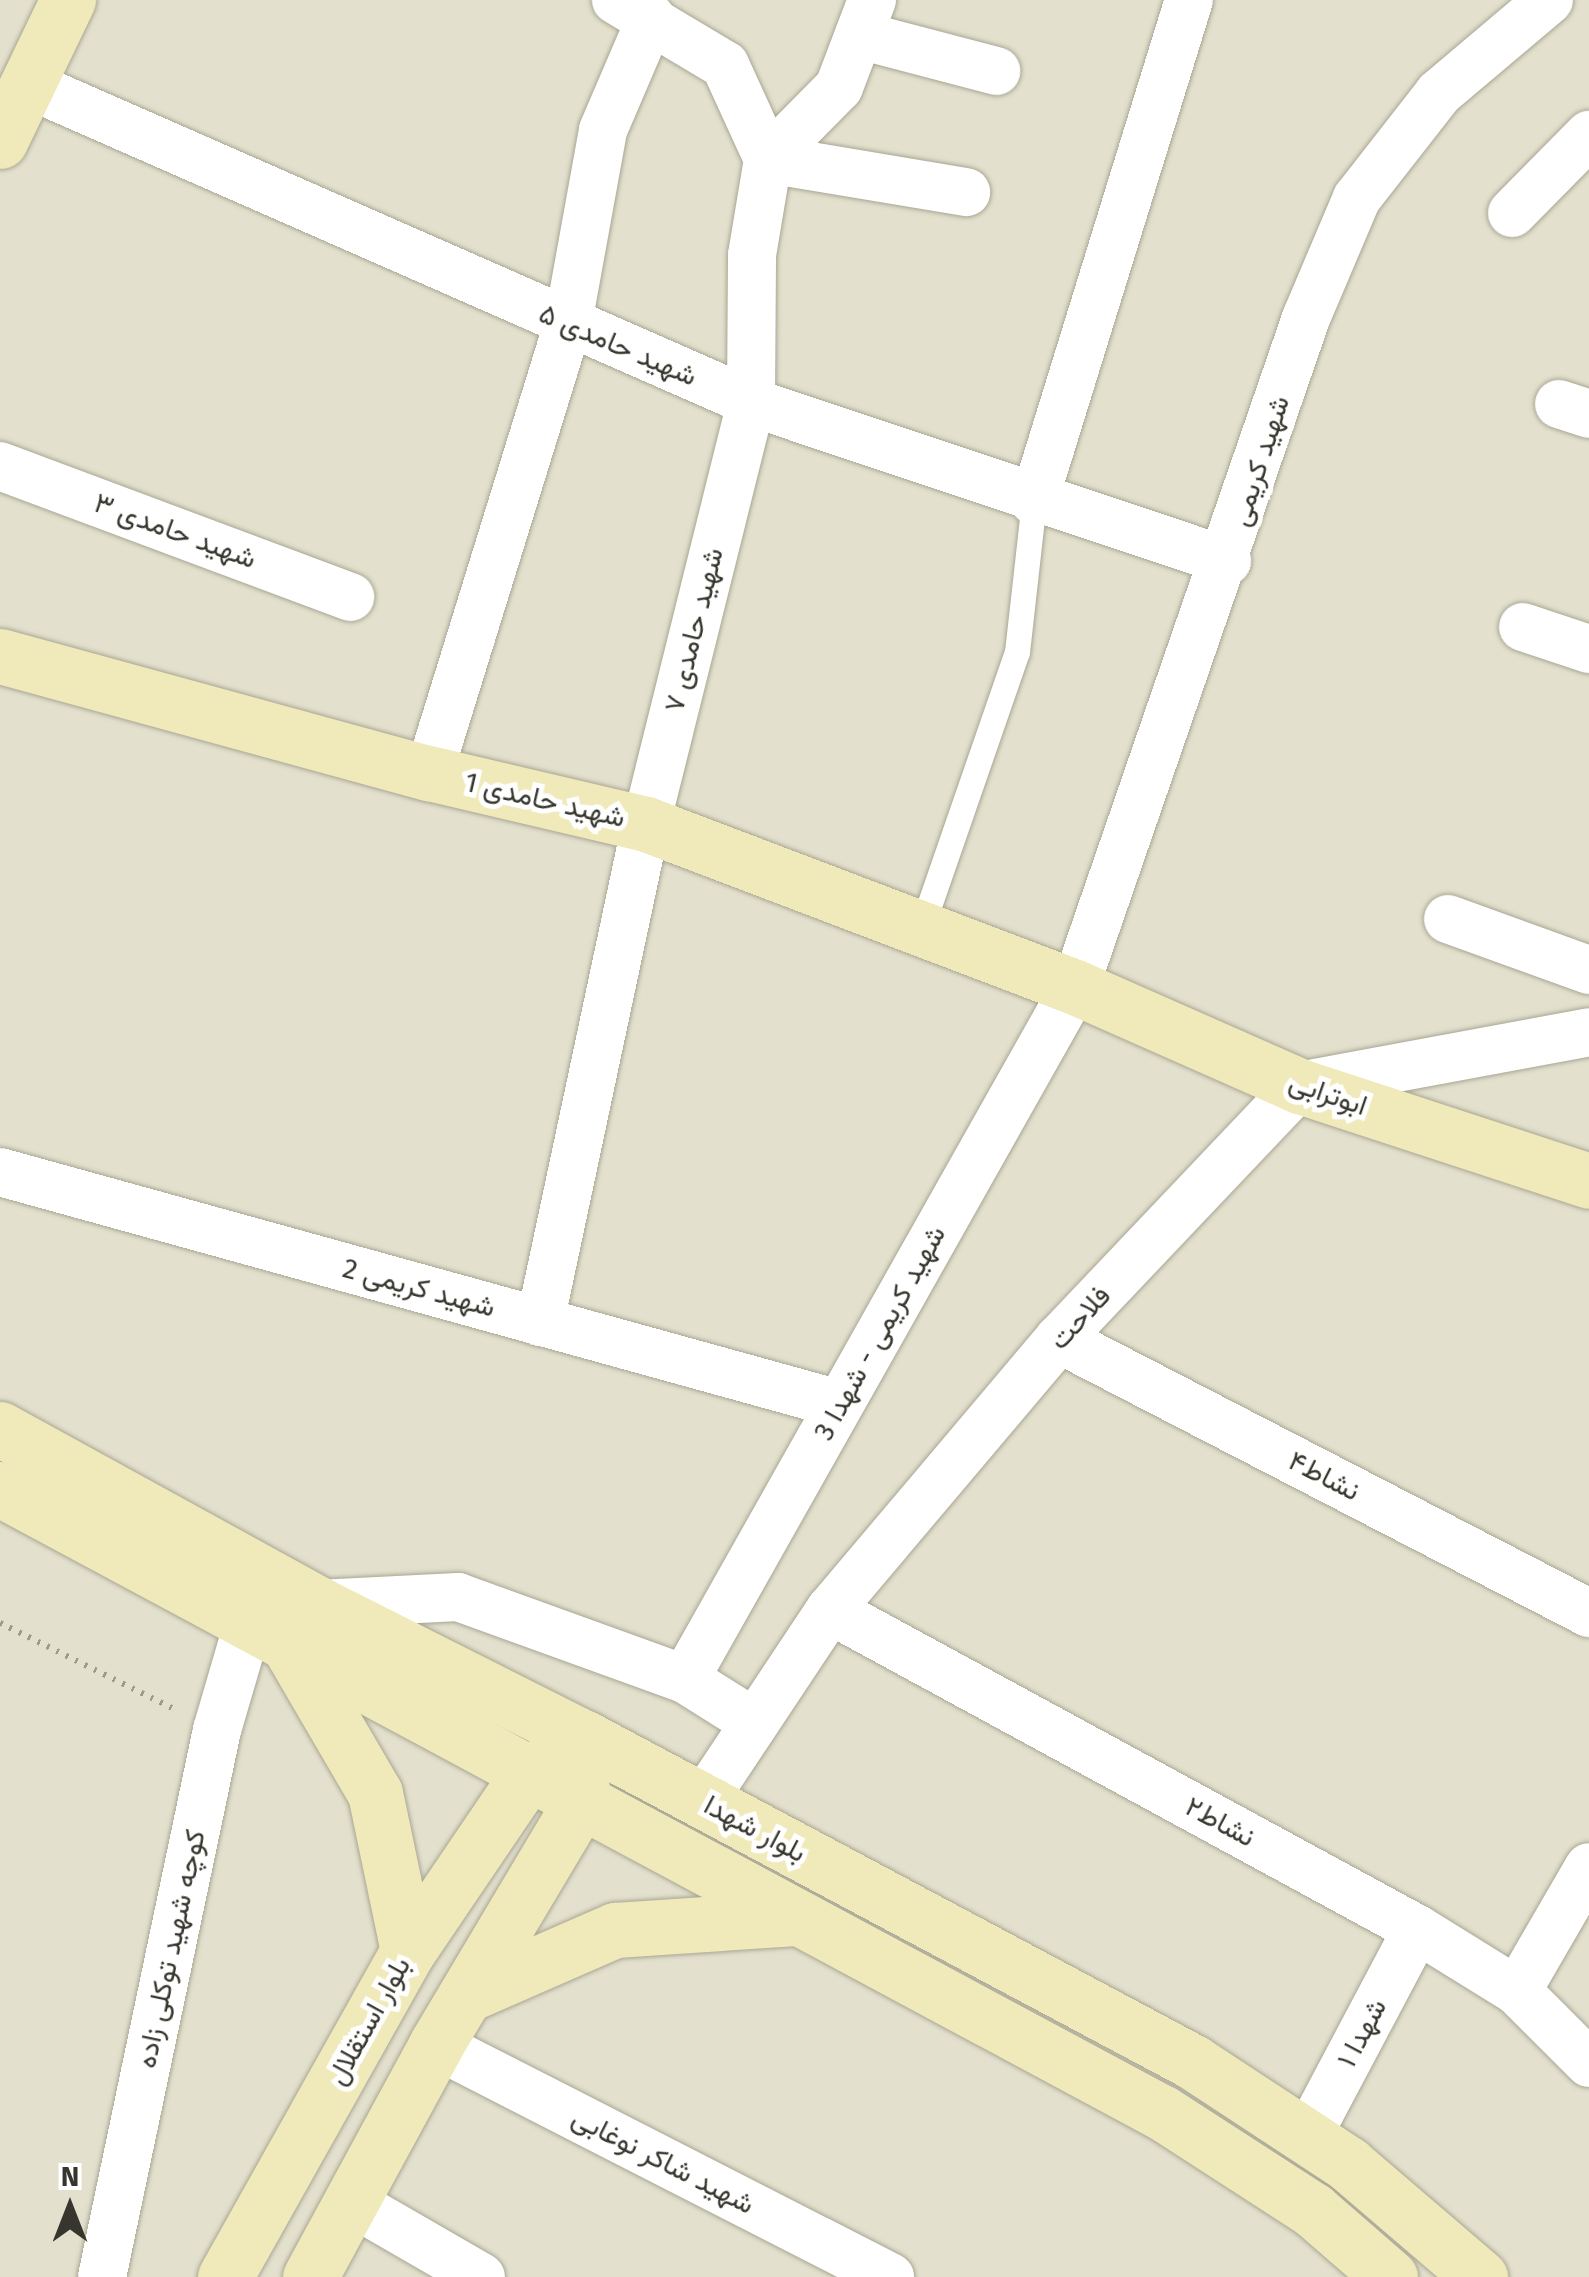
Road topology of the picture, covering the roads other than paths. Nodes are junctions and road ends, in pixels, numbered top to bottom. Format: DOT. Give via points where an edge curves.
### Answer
graph roads {
  1 [pos="68,0"];
  2 [pos="1190,0"];
  3 [pos="1549,0"];
  4 [pos="633,9"];
  5 [pos="865,17"];
  6 [pos="996,71"];
  7 [pos="27,84"];
  8 [pos="1589,135"];
  9 [pos="0,141"];
  10 [pos="768,159"];
  11 [pos="966,192"];
  12 [pos="1512,214"];
  13 [pos="568,323"];
  14 [pos="750,402"];
  15 [pos="0,466"];
  16 [pos="1034,501"];
  17 [pos="1227,562"];
  18 [pos="350,596"];
  19 [pos="1522,627"];
  20 [pos="1589,649"];
  21 [pos="0,656"];
  22 [pos="429,773"];
  23 [pos="646,824"];
  24 [pos="1448,920"];
  25 [pos="922,926"];
  26 [pos="1589,970"];
  27 [pos="1076,987"];
  28 [pos="1589,1032"];
  29 [pos="1299,1086"];
  30 [pos="0,1172"];
  31 [pos="1589,1181"];
  32 [pos="540,1322"];
  33 [pos="1060,1339"];
  34 [pos="839,1404"];
  35 [pos="0,1429"];
  36 [pos="0,1489"];
  37 [pos="830,1610"];
  38 [pos="1589,1612"];
  39 [pos="285,1625"];
  40 [pos="686,1679"];
  41 [pos="752,1721"];
  42 [pos="585,1738"];
  43 [pos="528,1774"];
  44 [pos="703,1800"];
  45 [pos="580,1803"];
  46 [pos="1589,1867"];
  47 [pos="796,1918"];
  48 [pos="1417,1929"];
  49 [pos="408,1951"];
  50 [pos="1518,1992"];
  51 [pos="466,1995"];
  52 [pos="436,2045"];
  53 [pos="1589,2063"];
  54 [pos="1307,2137"];
  55 [pos="352,2202"];
  56 [pos="102,2277"];
  57 [pos="225,2277"];
  58 [pos="310,2277"];
  59 [pos="481,2277"];
  60 [pos="890,2277"];
  61 [pos="1390,2277"];
  62 [pos="1480,2277"];
  1 -- 7 [label="main road"];
  2 -- 16 [label="street"];
  3 -- 17 [label="street, شهید کریمی" via="1439,93 1357,198 1306,318"];
  4 -- 10 [label="street" via="725,65"];
  4 -- 13 [label="street"];
  5 -- 6 [label="street"];
  5 -- 10 [label="street" via="839,87"];
  7 -- 9 [label="main road"];
  7 -- 13 [label="street, شهید حامدی ۵"];
  8 -- 12 [label="street"];
  10 -- 11 [label="street"];
  10 -- 14 [label="street, شهید حامدی ۷" via="752,255"];
  13 -- 14 [label="street, شهید حامدی ۵"];
  13 -- 22 [label="street"];
  14 -- 16 [label="street, شهید حامدی ۵"];
  14 -- 23 [label="street, شهید حامدی ۷"];
  15 -- 18 [label="street, شهید حامدی ۳"];
  16 -- 17 [label="street, شهید حامدی ۵"];
  16 -- 25 [label="lane" via="1016,652"];
  17 -- 27 [label="street, شهید کریمی"];
  19 -- 20 [label="street"];
  21 -- 22 [label="main road, شهيد حامدی 1"];
  22 -- 23 [label="main road, شهيد حامدی 1"];
  23 -- 25 [label="main road, شهيد حامدی 1"];
  23 -- 32 [label="street, شهید حامدی ۷"];
  24 -- 26 [label="street"];
  25 -- 27 [label="main road, شهيد حامدی 1"];
  27 -- 29 [label="main road, ابوترابی"];
  27 -- 34 [label="street, شهيد کريمی - شهدا 3"];
  28 -- 29 [label="street"];
  29 -- 31 [label="main road, ابوترابی"];
  29 -- 33 [label="street, فلاحت"];
  30 -- 32 [label="street, شهيد کريمی 2"];
  32 -- 34 [label="street, شهيد کريمی 2"];
  33 -- 37 [label="street, فلاحت"];
  33 -- 38 [label="street, نشاط۴"];
  34 -- 40 [label="street, شهيد کريمی - شهدا 3"];
  35 -- 39 [label="main road, بلوار شهدا"];
  36 -- 39 [label="main road, بلوار شهدا"];
  37 -- 41 [label="street, فلاحت"];
  37 -- 48 [label="street, نشاط۲"];
  39 -- 40 [label="street" via="458,1597"];
  39 -- 42 [label="main road, بلوار شهدا"];
  39 -- 43 [label="main road, بلوار شهدا"];
  39 -- 49 [label="main road" via="376,1793"];
  39 -- 56 [label="street, کوچه شهید توکلی زاده" via="216,1730"];
  40 -- 41 [label="street"];
  41 -- 44 [label="street, فلاحت"];
  42 -- 43 [label="main road"];
  42 -- 44 [label="main road, بلوار شهدا"];
  42 -- 45 [label="main road"];
  43 -- 45 [label="main road, بلوار شهدا"];
  43 -- 49 [label="main road, بلوار استقلال"];
  44 -- 54 [label="main road, بلوار شهدا" via="1192,2062"];
  45 -- 47 [label="main road, بلوار شهدا"];
  45 -- 51 [label="main road"];
  46 -- 50 [label="street"];
  47 -- 51 [label="main road" via="615,1930"];
  47 -- 61 [label="main road, بلوار شهدا" via="1163,2113 1313,2210"];
  48 -- 50 [label="street, نشاط۲"];
  48 -- 54 [label="street, شهدا ۱"];
  49 -- 57 [label="main road, بلوار استقلال"];
  50 -- 53 [label="street, نشاط۲"];
  51 -- 52 [label="main road"];
  52 -- 55 [label="main road"];
  52 -- 60 [label="street, شهید شاکر نوغابی"];
  54 -- 62 [label="main road, بلوار شهدا"];
  55 -- 58 [label="main road"];
  55 -- 59 [label="street"];
}
